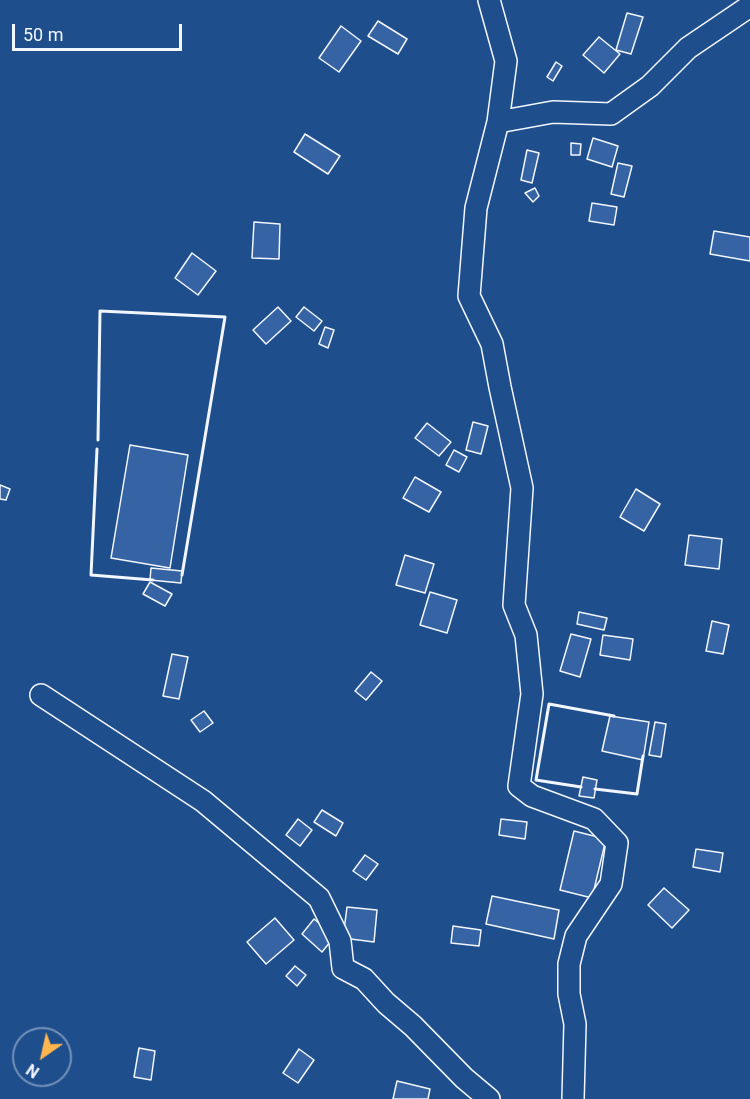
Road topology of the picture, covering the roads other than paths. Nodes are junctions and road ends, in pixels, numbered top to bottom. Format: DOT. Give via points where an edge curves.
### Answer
graph roads {
  1 [pos="489,0"];
  2 [pos="750,6"];
  3 [pos="498,122"];
  4 [pos="41,695"];
  5 [pos="489,1099"];
  6 [pos="573,1099"];
  1 -- 3 [label="street" via="506,61"];
  2 -- 3 [label="street" via="688,48 650,86 611,114 553,112"];
  3 -- 6 [label="street" via="476,208 469,296 492,344 522,488 514,605 526,635 532,694 519,786 532,796 594,819 617,843 611,884 576,936 569,964 575,1024"];
  4 -- 5 [label="street" via="203,801 319,898 340,941 343,968 364,979"];
}
